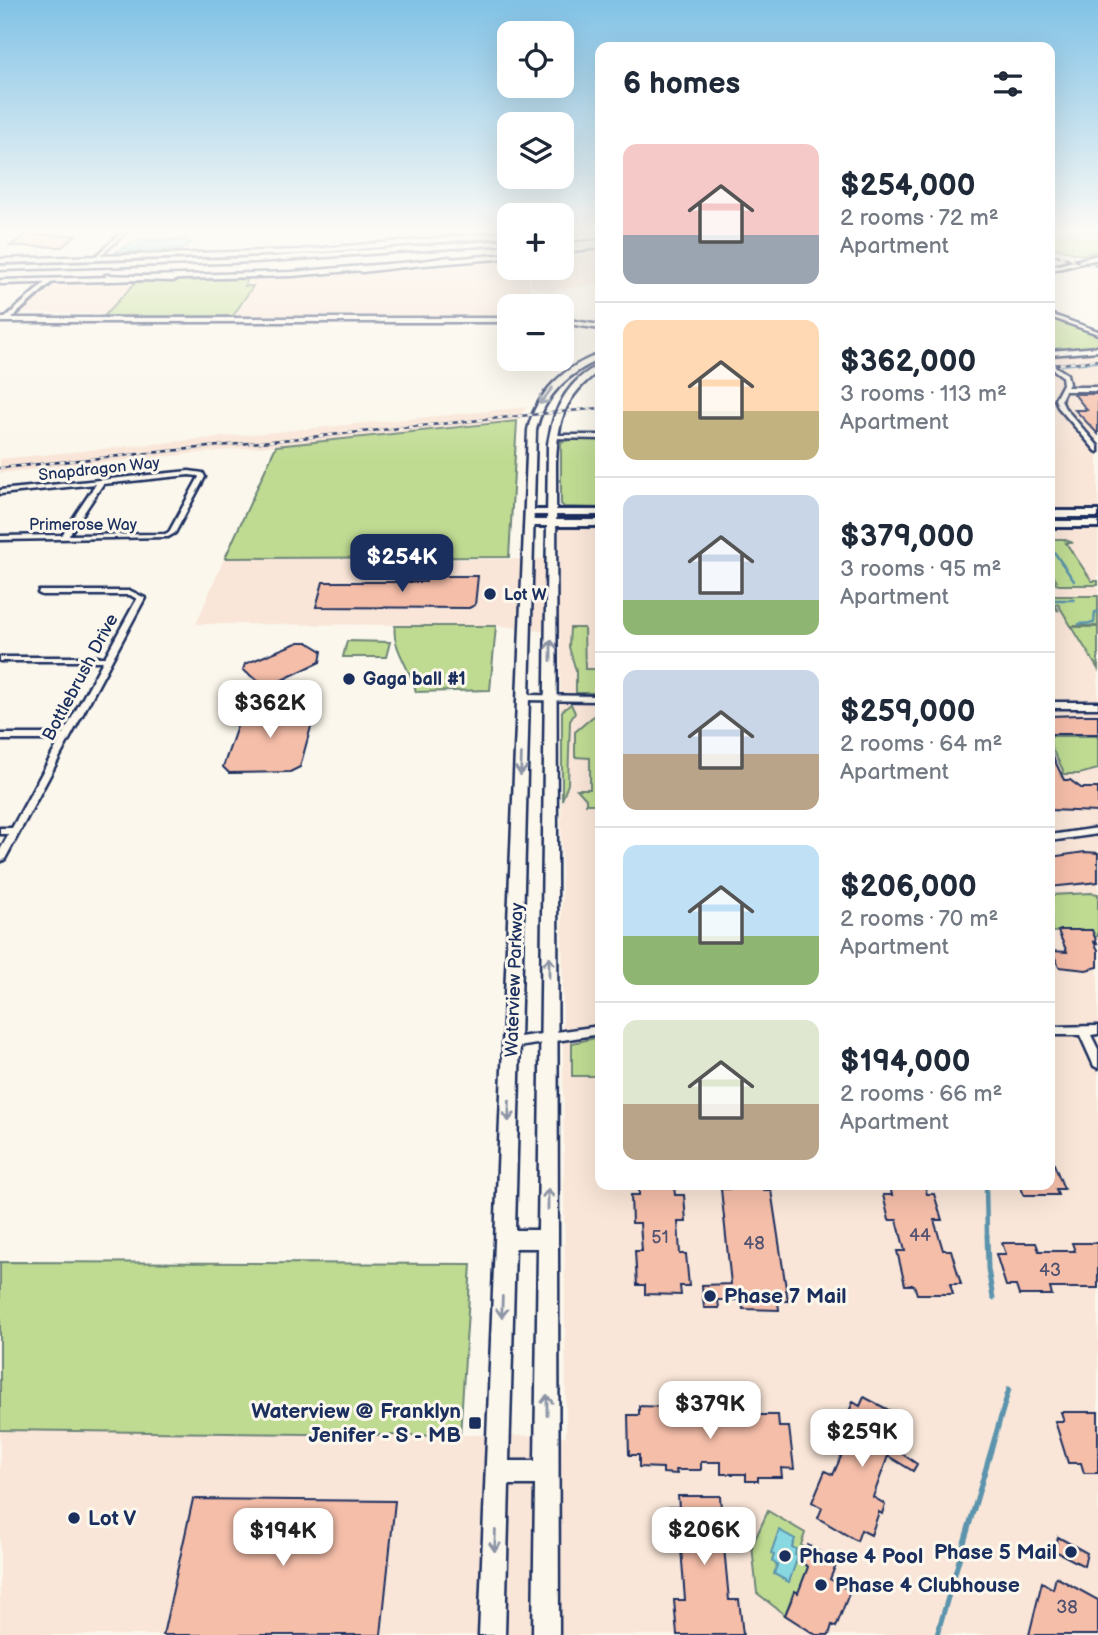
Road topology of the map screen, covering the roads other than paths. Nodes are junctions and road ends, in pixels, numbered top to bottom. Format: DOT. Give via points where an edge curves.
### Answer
graph roads {
  1 [pos="1055,317"];
  2 [pos="3,318"];
  3 [pos="497,318"];
  4 [pos="574,325"];
  5 [pos="595,327"];
  6 [pos="1098,333"];
  7 [pos="1098,349"];
  8 [pos="1055,353"];
  9 [pos="595,359"];
  10 [pos="575,370"];
  11 [pos="595,370"];
  12 [pos="1055,371"];
  13 [pos="590,373"];
  14 [pos="1064,389"];
  15 [pos="1098,389"];
  16 [pos="554,437"];
  17 [pos="595,437"];
  18 [pos="1090,440"];
  19 [pos="1098,440"];
  20 [pos="1098,450"];
  21 [pos="101,482"];
  22 [pos="0,492"];
  23 [pos="595,514"];
  24 [pos="1055,514"];
  25 [pos="1080,514"];
  26 [pos="1098,514"];
  27 [pos="530,518"];
  28 [pos="551,518"];
  29 [pos="595,522"];
  30 [pos="1055,522"];
  31 [pos="1055,522"];
  32 [pos="1098,524"];
  33 [pos="166,536"];
  34 [pos="0,538"];
  35 [pos="64,538"];
  36 [pos="529,562"];
  37 [pos="551,562"];
  38 [pos="42,593"];
  39 [pos="0,659"];
  40 [pos="108,659"];
  41 [pos="524,698"];
  42 [pos="551,699"];
  43 [pos="595,699"];
  44 [pos="1055,705"];
  45 [pos="1098,705"];
  46 [pos="0,737"];
  47 [pos="66,737"];
  48 [pos="0,831"];
  49 [pos="15,831"];
  50 [pos="1098,831"];
  51 [pos="1055,837"];
  52 [pos="0,859"];
  53 [pos="595,1030"];
  54 [pos="1098,1030"];
  55 [pos="1055,1031"];
  56 [pos="1084,1031"];
  57 [pos="549,1035"];
  58 [pos="512,1043"];
  59 [pos="1098,1063"];
  60 [pos="505,1239"];
  61 [pos="548,1239"];
  62 [pos="497,1473"];
  63 [pos="547,1473"];
  64 [pos="492,1635"];
  65 [pos="546,1635"];
  1 -- 6 [label="street"];
  2 -- 3 [label="main road"];
  4 -- 5 [label="main road"];
  7 -- 8 [label="street"];
  9 -- 10 [label="main road, Waterview Parkway"];
  10 -- 13 [label="main road"];
  10 -- 27 [label="main road, Waterview Parkway, one-way" via="550,390 535,415"];
  11 -- 13 [label="main road, Waterview Parkway"];
  12 -- 14 [label="street" via="1064,377"];
  13 -- 16 [label="main road, Waterview Parkway" via="560,404"];
  14 -- 15 [label="street"];
  14 -- 18 [label="street" via="1060,405"];
  16 -- 17 [label="street"];
  16 -- 28 [label="main road, Waterview Parkway"];
  18 -- 19 [label="street"];
  18 -- 20 [label="street"];
  21 -- 22 [label="street, Snapdragon Way"];
  21 -- 33 [label="street, Snapdragon Way" via="201,474 172,533"];
  21 -- 35 [label="street"];
  23 -- 28 [label="street"];
  24 -- 25 [label="street"];
  25 -- 26 [label="street"];
  25 -- 30 [label="street" via="1081,519"];
  27 -- 28 [label="street"];
  27 -- 36 [label="main road, Waterview Parkway"];
  28 -- 29 [label="street"];
  28 -- 37 [label="main road, Waterview Parkway"];
  31 -- 32 [label="street"];
  33 -- 35 [label="street, Primerose Way"];
  34 -- 35 [label="street, Primerose Way"];
  36 -- 37 [label="main road"];
  36 -- 41 [label="main road, Waterview Parkway"];
  42 -- 37 [label="main road, Waterview Parkway, one-way"];
  38 -- 40 [label="street, Bottlebrush Drive" via="139,595"];
  39 -- 40 [label="street"];
  40 -- 47 [label="street, Bottlebrush Drive"];
  41 -- 42 [label="street"];
  41 -- 58 [label="main road, Waterview Parkway, one-way"];
  42 -- 43 [label="street"];
  57 -- 42 [label="main road, Waterview Parkway, one-way"];
  44 -- 45 [label="street"];
  46 -- 47 [label="street"];
  47 -- 49 [label="street, Bottlebrush Drive"];
  48 -- 49 [label="street"];
  49 -- 52 [label="street, Bottlebrush Drive"];
  50 -- 51 [label="street"];
  53 -- 57 [label="street"];
  54 -- 56 [label="street"];
  55 -- 56 [label="street"];
  56 -- 59 [label="street"];
  57 -- 58 [label="street"];
  61 -- 57 [label="main road, Waterview Parkway, one-way"];
  58 -- 60 [label="main road, Waterview Parkway, one-way"];
  60 -- 61 [label="main road"];
  60 -- 62 [label="main road, Waterview Parkway, one-way"];
  63 -- 61 [label="main road, Waterview Parkway, one-way"];
  62 -- 63 [label="main road"];
  62 -- 64 [label="main road, Waterview Parkway, one-way"];
  63 -- 65 [label="main road, Waterview Parkway"];
}
